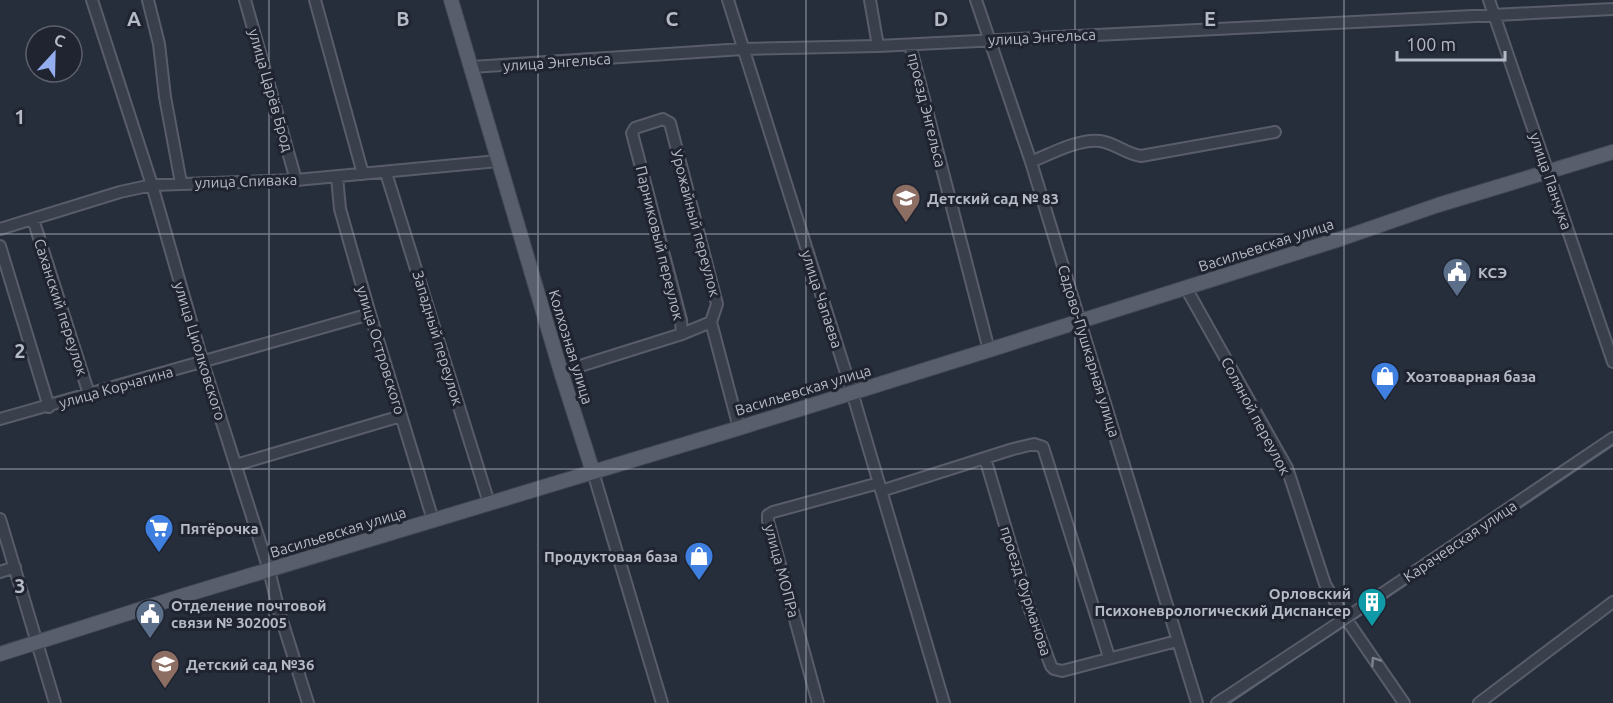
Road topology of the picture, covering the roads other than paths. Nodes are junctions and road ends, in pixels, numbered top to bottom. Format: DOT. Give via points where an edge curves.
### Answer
graph roads {
  1 [pos="92,0"];
  2 [pos="148,0"];
  3 [pos="245,0"];
  4 [pos="315,0"];
  5 [pos="451,0"];
  6 [pos="728,0"];
  7 [pos="870,0"];
  8 [pos="976,0"];
  9 [pos="1489,0"];
  10 [pos="1613,9"];
  11 [pos="1495,15"];
  12 [pos="988,39"];
  13 [pos="910,45"];
  14 [pos="879,46"];
  15 [pos="743,49"];
  16 [pos="471,67"];
  17 [pos="1275,132"];
  18 [pos="632,133"];
  19 [pos="1613,152"];
  20 [pos="498,161"];
  21 [pos="1031,162"];
  22 [pos="1547,171"];
  23 [pos="386,173"];
  24 [pos="363,174"];
  25 [pos="337,177"];
  26 [pos="296,180"];
  27 [pos="181,183"];
  28 [pos="152,185"];
  29 [pos="33,219"];
  30 [pos="0,229"];
  31 [pos="0,246"];
  32 [pos="1186,288"];
  33 [pos="370,314"];
  34 [pos="711,322"];
  35 [pos="1080,322"];
  36 [pos="682,334"];
  37 [pos="989,350"];
  38 [pos="1613,362"];
  39 [pos="203,363"];
  40 [pos="561,372"];
  41 [pos="852,392"];
  42 [pos="89,394"];
  43 [pos="49,406"];
  44 [pos="401,416"];
  45 [pos="0,419"];
  46 [pos="739,428"];
  47 [pos="1613,438"];
  48 [pos="985,458"];
  49 [pos="236,465"];
  50 [pos="593,472"];
  51 [pos="880,487"];
  52 [pos="489,503"];
  53 [pos="0,519"];
  54 [pos="433,520"];
  55 [pos="15,567"];
  56 [pos="269,570"];
  57 [pos="0,572"];
  58 [pos="1613,602"];
  59 [pos="1346,618"];
  60 [pos="1177,641"];
  61 [pos="36,642"];
  62 [pos="0,654"];
  63 [pos="1109,657"];
  64 [pos="56,703"];
  65 [pos="308,703"];
  66 [pos="662,703"];
  67 [pos="818,703"];
  68 [pos="944,703"];
  69 [pos="1197,703"];
  70 [pos="1217,703"];
  71 [pos="1404,703"];
  72 [pos="1479,703"];
  1 -- 28 [label="street, улица Циолковского"];
  2 -- 27 [label="street" via="159,44"];
  3 -- 26 [label="street, улица Царёв Брод"];
  4 -- 24 [label="street"];
  5 -- 16 [label="main road, Колхозная улица"];
  6 -- 15 [label="street, улица Чапаева"];
  7 -- 14 [label="street"];
  8 -- 12 [label="street, Садово-Пушкарная улица"];
  9 -- 11 [label="street, улица Панчука"];
  10 -- 11 [label="street, улица Энгельса"];
  11 -- 12 [label="street, улица Энгельса"];
  11 -- 22 [label="street, улица Панчука"];
  12 -- 13 [label="street, улица Энгельса"];
  12 -- 21 [label="street, Садово-Пушкарная улица"];
  13 -- 14 [label="street, улица Энгельса"];
  13 -- 37 [label="street, проезд Энгельса"];
  14 -- 15 [label="street, улица Энгельса"];
  15 -- 16 [label="street, улица Энгельса"];
  15 -- 41 [label="street, улица Чапаева"];
  16 -- 20 [label="main road, Колхозная улица"];
  17 -- 21 [label="street" via="1141,156 1094,141 1066,147"];
  18 -- 34 [label="street, Урожайный переулок" via="635,128 663,119 670,123 717,304"];
  18 -- 36 [label="street, Парниковый переулок"];
  19 -- 22 [label="main road, Васильевская улица"];
  20 -- 23 [label="street, улица Спивака"];
  20 -- 40 [label="main road, Колхозная улица"];
  21 -- 35 [label="street, Садово-Пушкарная улица"];
  22 -- 32 [label="main road, Васильевская улица"];
  22 -- 38 [label="street, улица Панчука"];
  23 -- 24 [label="street, улица Спивака"];
  23 -- 52 [label="street, Западный переулок"];
  24 -- 25 [label="street, улица Спивака"];
  25 -- 26 [label="street, улица Спивака"];
  25 -- 33 [label="street, улица Островского" via="340,209"];
  26 -- 27 [label="street, улица Спивака"];
  27 -- 28 [label="street, улица Спивака"];
  28 -- 29 [label="street, улица Спивака"];
  28 -- 39 [label="street, улица Циолковского"];
  29 -- 30 [label="street, улица Спивака"];
  29 -- 42 [label="street, Саханский переулок"];
  31 -- 43 [label="street"];
  32 -- 35 [label="main road, Васильевская улица"];
  32 -- 59 [label="street, Соляной переулок" via="1287,468 1325,584"];
  33 -- 39 [label="street, улица Корчагина"];
  33 -- 44 [label="street, улица Островского"];
  34 -- 36 [label="street"];
  34 -- 46 [label="street, Урожайный переулок"];
  35 -- 37 [label="main road, Васильевская улица"];
  35 -- 60 [label="street, Садово-Пушкарная улица"];
  36 -- 40 [label="street, Парниковый переулок"];
  37 -- 41 [label="main road, Васильевская улица"];
  39 -- 42 [label="street, улица Корчагина"];
  39 -- 49 [label="street, улица Циолковского"];
  40 -- 50 [label="main road, Колхозная улица"];
  41 -- 46 [label="main road, Васильевская улица"];
  41 -- 51 [label="street, улица Чапаева"];
  42 -- 43 [label="street, улица Корчагина"];
  43 -- 45 [label="street, улица Корчагина"];
  44 -- 49 [label="street"];
  44 -- 54 [label="street, улица Островского"];
  46 -- 50 [label="main road, Васильевская улица"];
  47 -- 59 [label="street, Карачевская улица"];
  48 -- 51 [label="street"];
  48 -- 63 [label="street, проезд Фурманова" via="1030,610 1051,666 1062,670"];
  48 -- 63 [label="street" via="1034,444 1043,447"];
  49 -- 56 [label="street, улица Циолковского"];
  50 -- 52 [label="main road, Васильевская улица"];
  50 -- 66 [label="street, Колхозная улица"];
  51 -- 67 [label="street, улица МОПРа" via="768,515"];
  51 -- 68 [label="street, улица Чапаева"];
  52 -- 54 [label="main road, Васильевская улица"];
  53 -- 55 [label="street"];
  54 -- 56 [label="main road, Васильевская улица"];
  55 -- 57 [label="street"];
  55 -- 61 [label="street"];
  56 -- 61 [label="main road, Васильевская улица"];
  56 -- 65 [label="street, улица Циолковского"];
  58 -- 72 [label="street"];
  59 -- 70 [label="street, Карачевская улица"];
  71 -- 59 [label="street, Соляной переулок, one-way"];
  60 -- 63 [label="street, проезд Фурманова"];
  60 -- 69 [label="street, Садово-Пушкарная улица"];
  61 -- 62 [label="main road, Васильевская улица"];
  61 -- 64 [label="street"];
}
